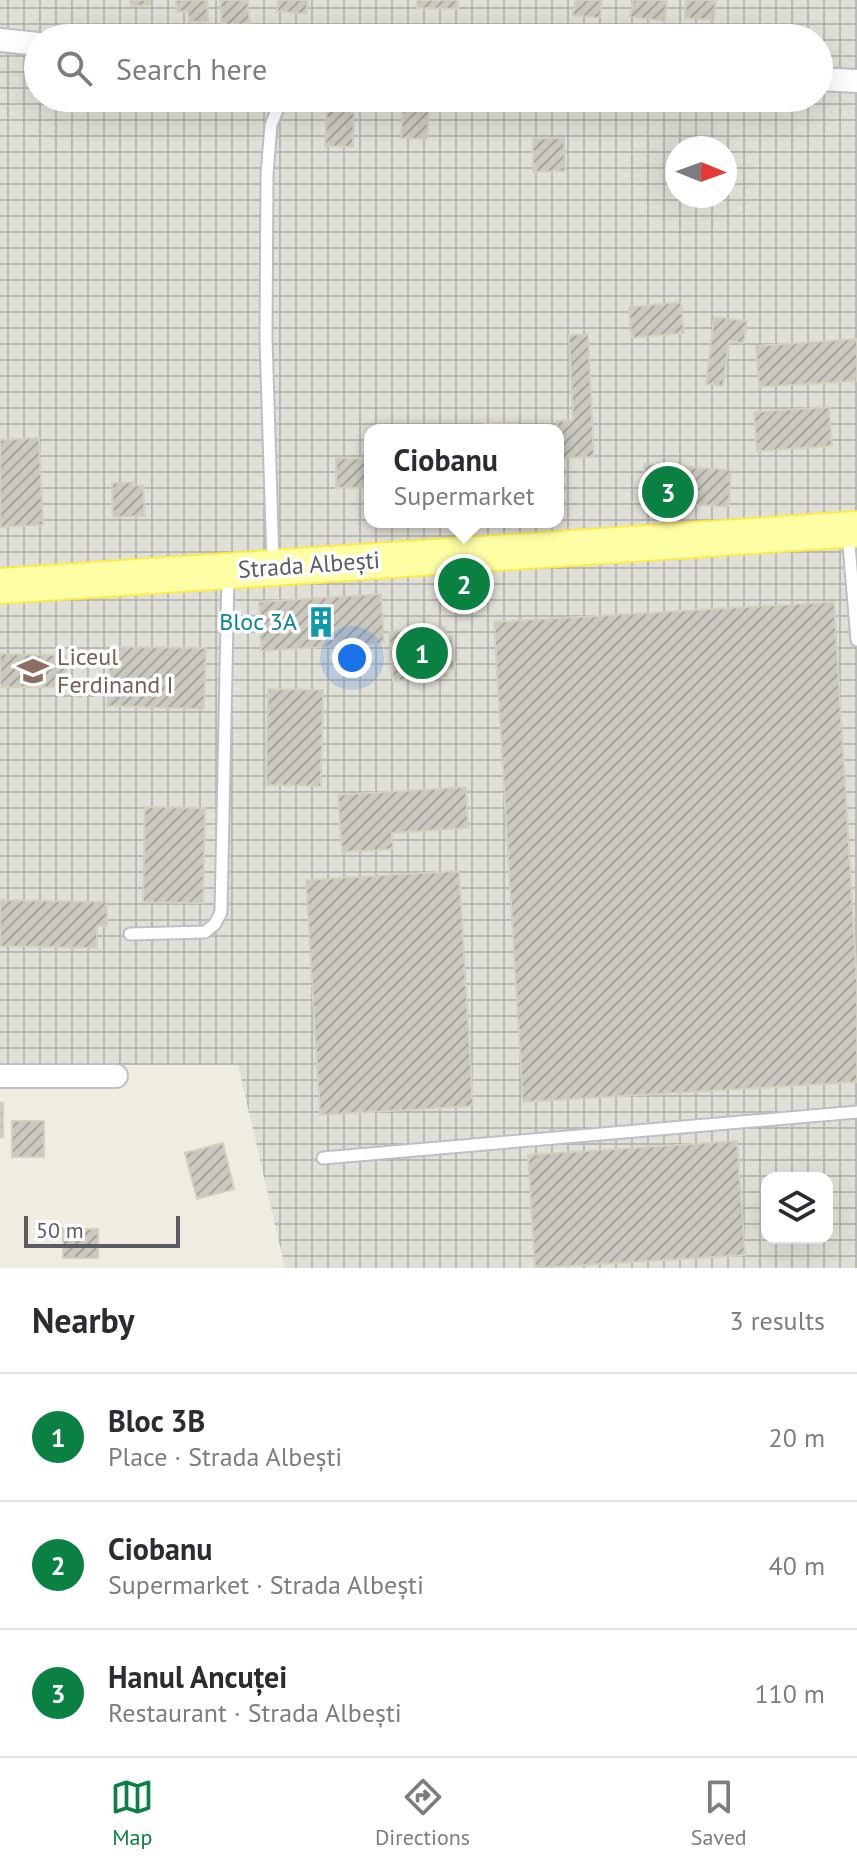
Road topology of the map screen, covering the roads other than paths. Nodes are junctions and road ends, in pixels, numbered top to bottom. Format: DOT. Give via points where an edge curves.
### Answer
graph roads {
  1 [pos="0,40"];
  2 [pos="24,43"];
  3 [pos="833,80"];
  4 [pos="857,81"];
  5 [pos="276,112"];
  6 [pos="852,530"];
  7 [pos="273,568"];
  8 [pos="228,571"];
  9 [pos="0,586"];
  10 [pos="857,640"];
  11 [pos="130,934"];
  12 [pos="0,1076"];
  13 [pos="116,1076"];
  14 [pos="857,1112"];
  15 [pos="323,1158"];
  1 -- 2 [label="street"];
  3 -- 4 [label="street"];
  5 -- 7 [label="lane" via="267,174"];
  6 -- 7 [label="main road, Strada Albești"];
  6 -- 10 [label="lane"];
  7 -- 8 [label="main road, Strada Albești"];
  8 -- 9 [label="main road, Strada Albești"];
  8 -- 11 [label="lane" via="221,912 205,932"];
  12 -- 13 [label="street"];
  14 -- 15 [label="lane"];
}
